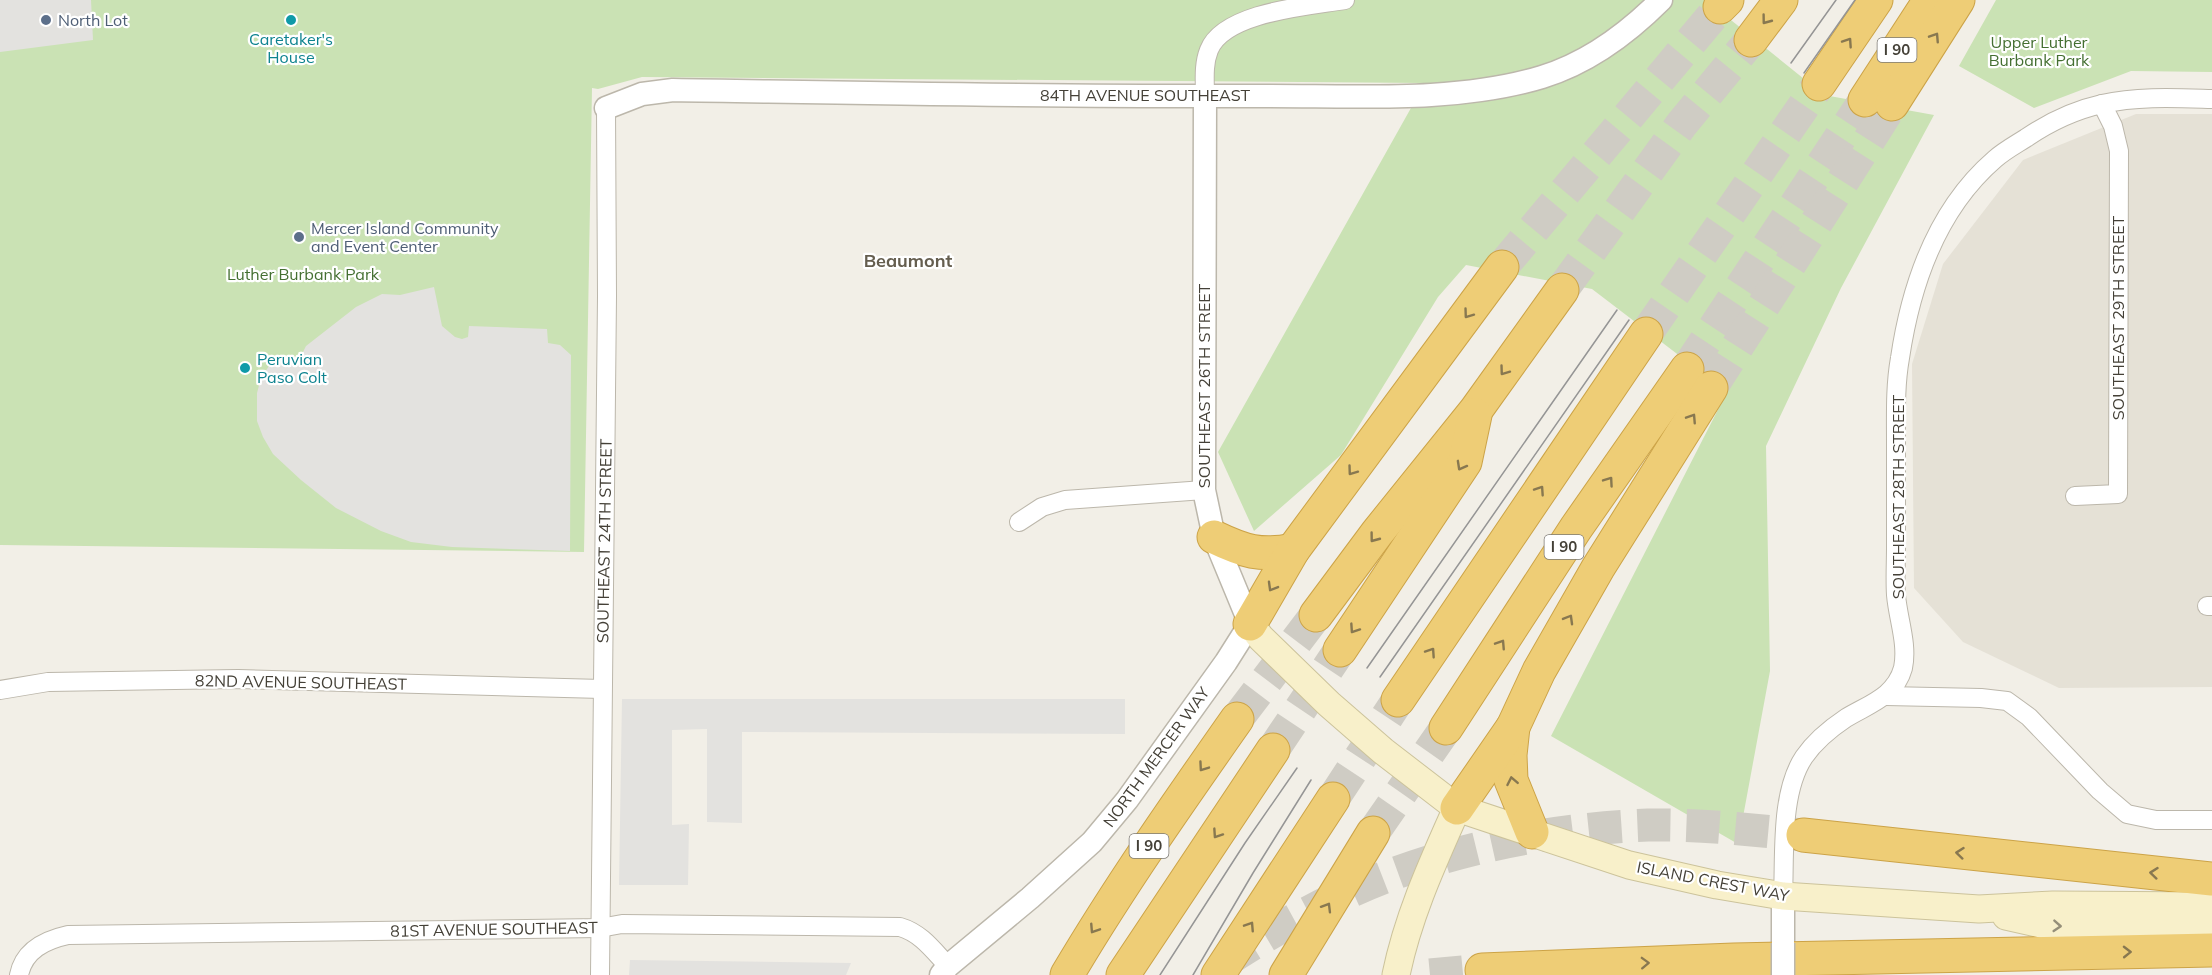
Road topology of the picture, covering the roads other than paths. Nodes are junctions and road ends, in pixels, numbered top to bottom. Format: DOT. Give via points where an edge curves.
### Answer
graph roads {
  1 [pos="1345,0"];
  2 [pos="1661,0"];
  3 [pos="1781,0"];
  4 [pos="1876,0"];
  5 [pos="1930,0"];
  6 [pos="1958,0"];
  7 [pos="1751,40"];
  8 [pos="1819,84"];
  9 [pos="1205,96"];
  10 [pos="2212,99"];
  11 [pos="2102,104"];
  12 [pos="606,108"];
  13 [pos="1502,267"];
  14 [pos="1562,290"];
  15 [pos="1646,334"];
  16 [pos="1476,410"];
  17 [pos="1204,490"];
  18 [pos="2075,496"];
  19 [pos="1019,522"];
  20 [pos="1214,537"];
  21 [pos="1293,550"];
  22 [pos="1316,615"];
  23 [pos="1251,624"];
  24 [pos="1340,650"];
  25 [pos="602,689"];
  26 [pos="0,690"];
  27 [pos="1886,696"];
  28 [pos="1398,700"];
  29 [pos="1237,720"];
  30 [pos="1513,727"];
  31 [pos="1446,728"];
  32 [pos="1273,750"];
  33 [pos="1333,798"];
  34 [pos="1457,808"];
  35 [pos="2212,820"];
  36 [pos="1532,832"];
  37 [pos="1373,833"];
  38 [pos="1803,835"];
  39 [pos="2212,879"];
  40 [pos="1783,896"];
  41 [pos="2212,906"];
  42 [pos="1979,909"];
  43 [pos="600,928"];
  44 [pos="2212,932"];
  45 [pos="2212,950"];
  46 [pos="2005,955"];
  47 [pos="944,970"];
  48 [pos="1482,970"];
  49 [pos="20,975"];
  50 [pos="600,975"];
  51 [pos="1067,975"];
  52 [pos="1123,975"];
  53 [pos="1218,975"];
  54 [pos="1286,975"];
  55 [pos="1396,975"];
  56 [pos="1783,975"];
  57 [pos="1788,975"];
  1 -- 9 [label="street, SOUTHEAST 26TH STREET" via="1248,18 1218,36 1205,62"];
  2 -- 9 [label="street, 84TH AVENUE SOUTHEAST" via="1644,17 1581,62 1511,84 1439,95"];
  3 -- 7 [label="highway, one-way"];
  8 -- 4 [label="highway, one-way"];
  5 -- 6 [label="highway, I 90, one-way" via="1878,102"];
  9 -- 12 [label="street, 84TH AVENUE SOUTHEAST" via="673,90 642,94"];
  9 -- 17 [label="street, SOUTHEAST 26TH STREET"];
  10 -- 11 [label="street" via="2163,98"];
  11 -- 18 [label="street, SOUTHEAST 29TH STREET" via="2119,151 2118,494"];
  11 -- 27 [label="street, SOUTHEAST 28TH STREET" via="2042,127 1996,157 1970,184 1940,228 1924,261 1899,360 1896,595 1904,664 1899,680"];
  12 -- 25 [label="street, SOUTHEAST 24TH STREET"];
  13 -- 21 [label="highway, one-way"];
  14 -- 16 [label="highway, one-way"];
  28 -- 15 [label="highway, one-way"];
  16 -- 22 [label="highway, one-way"];
  16 -- 24 [label="highway, one-way" via="1465,462"];
  17 -- 19 [label="street" via="1065,500 1042,507"];
  17 -- 20 [label="street, SOUTHEAST 26TH STREET"];
  20 -- 21 [label="highway" via="1238,549 1264,554"];
  20 -- 23 [label="street, SOUTHEAST 26TH STREET"];
  21 -- 23 [label="highway, one-way"];
  23 -- 34 [label="main road, SOUTHEAST 26TH STREET" via="1261,639 1329,704"];
  23 -- 47 [label="street, NORTH MERCER WAY" via="1127,801 1092,842"];
  25 -- 26 [label="street, 82ND AVENUE SOUTHEAST" via="238,679 48,682"];
  25 -- 43 [label="street, SOUTHEAST 24TH STREET"];
  27 -- 35 [label="street" via="2007,701 2029,717 2127,814 2156,820"];
  27 -- 40 [label="street, SOUTHEAST 28TH STREET" via="1826,733 1804,758 1788,804"];
  29 -- 51 [label="highway, I 90, one-way" via="1167,819"];
  30 -- 31 [label="highway, I 90" via="1539,671 1699,378 1576,528"];
  30 -- 34 [label="highway"];
  36 -- 30 [label="highway, one-way" via="1510,780"];
  32 -- 52 [label="highway, one-way"];
  53 -- 33 [label="highway, one-way"];
  34 -- 36 [label="main road, ISLAND CREST WAY"];
  34 -- 55 [label="main road" via="1420,895"];
  36 -- 40 [label="main road, ISLAND CREST WAY" via="1629,865"];
  54 -- 37 [label="highway, one-way"];
  39 -- 38 [label="highway, one-way"];
  40 -- 42 [label="main road, ISLAND CREST WAY"];
  40 -- 56 [label="street, SOUTHEAST 28TH STREET, bridge"];
  41 -- 42 [label="main road, ISLAND CREST WAY" via="2053,904"];
  42 -- 44 [label="main road, ISLAND CREST WAY, one-way" via="2050,926"];
  43 -- 47 [label="street, 81ST AVENUE SOUTHEAST" via="622,924 900,927 922,938"];
  43 -- 49 [label="street, 81ST AVENUE SOUTHEAST" via="68,935 51,938 30,953"];
  43 -- 50 [label="street, SOUTHEAST 24TH STREET"];
  46 -- 45 [label="highway, one-way"];
  48 -- 46 [label="highway, one-way"];
  46 -- 57 [label="highway"];
}
